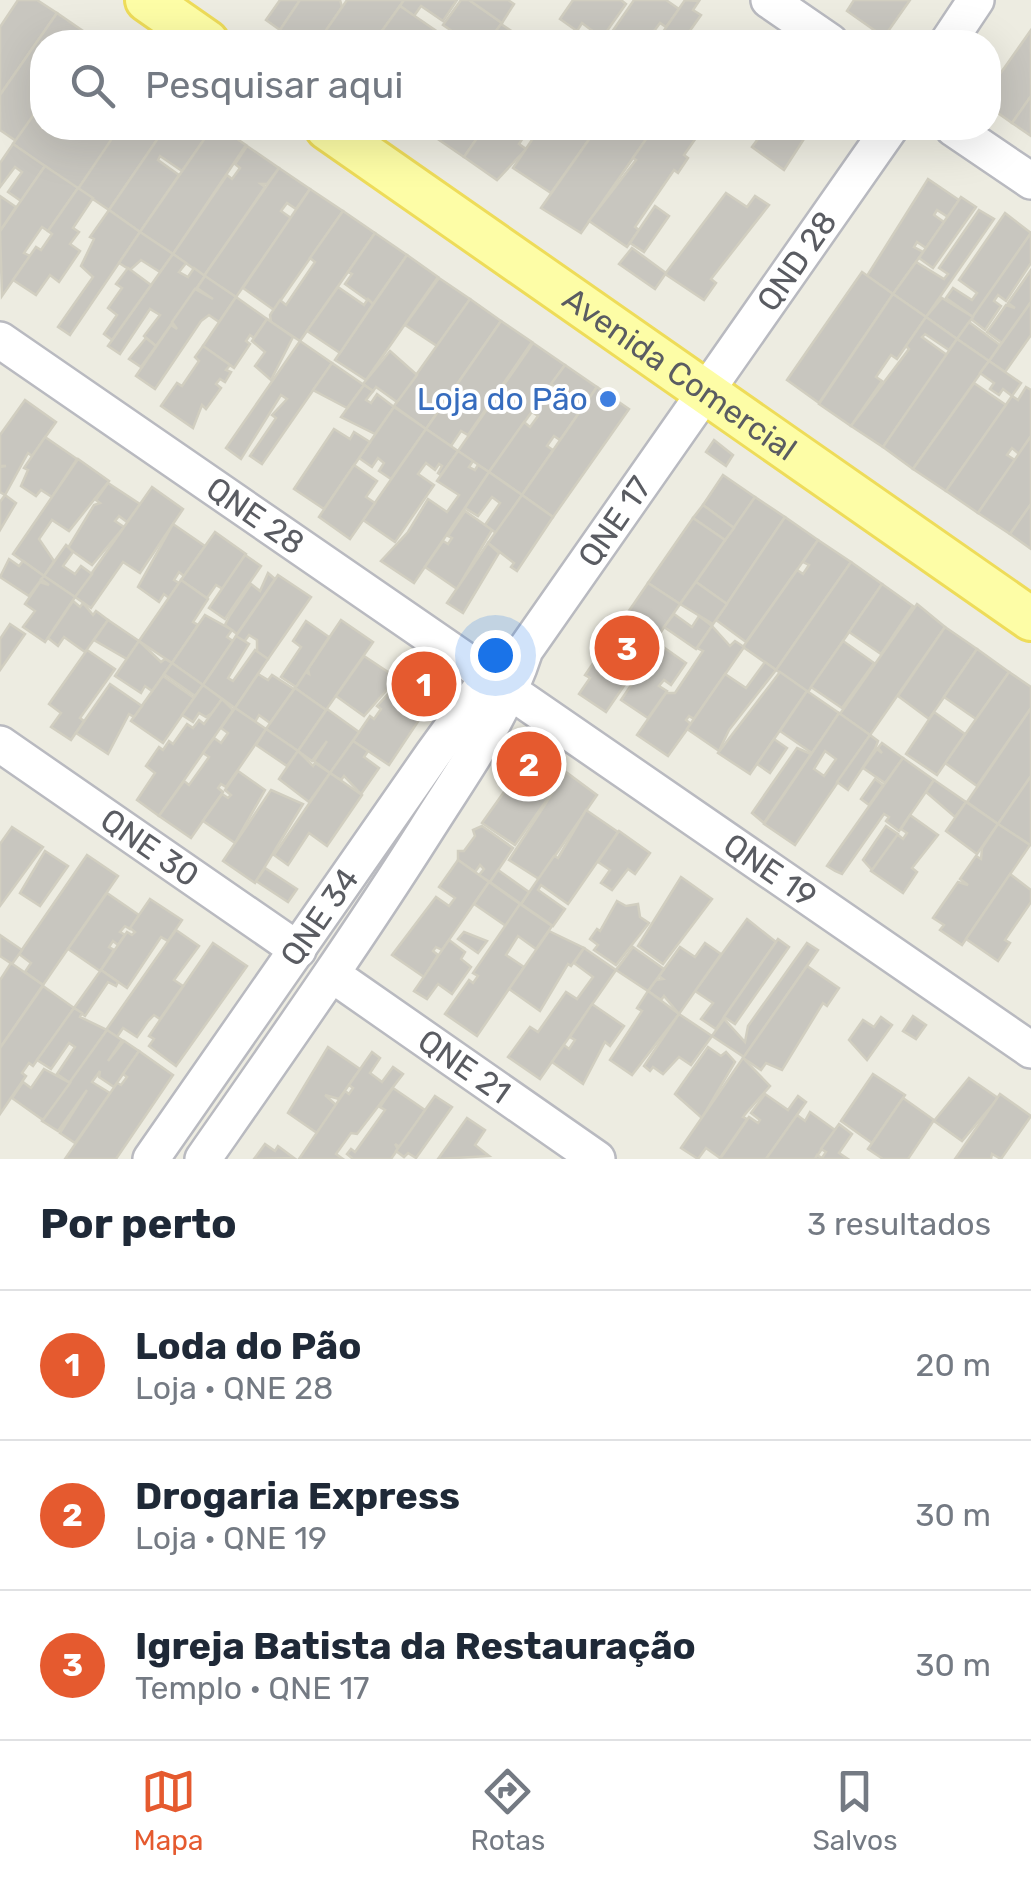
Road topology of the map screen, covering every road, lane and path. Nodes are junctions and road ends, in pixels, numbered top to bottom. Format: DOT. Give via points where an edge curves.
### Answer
graph roads {
  1 [pos="147,0"];
  2 [pos="769,0"];
  3 [pos="976,0"];
  4 [pos="190,30"];
  5 [pos="813,30"];
  6 [pos="956,30"];
  7 [pos="344,140"];
  8 [pos="882,140"];
  9 [pos="971,140"];
  10 [pos="1031,181"];
  11 [pos="0,340"];
  12 [pos="705,395"];
  13 [pos="1031,619"];
  14 [pos="500,684"];
  15 [pos="0,744"];
  16 [pos="298,950"];
  17 [pos="332,975"];
  18 [pos="1031,1050"];
  19 [pos="151,1159"];
  20 [pos="203,1159"];
  21 [pos="597,1159"];
  1 -- 4 [label="main road"];
  2 -- 5 [label="street"];
  3 -- 6 [label="street"];
  7 -- 12 [label="main road, Avenida Comercial"];
  8 -- 12 [label="street, QND 28"];
  9 -- 10 [label="street"];
  11 -- 14 [label="street, QNE 28"];
  12 -- 13 [label="main road, Avenida Comercial"];
  12 -- 14 [label="street, QNE 17"];
  14 -- 16 [label="street, QNE 34"];
  14 -- 17 [label="street, QNE 34"];
  14 -- 18 [label="street, QNE 19"];
  15 -- 16 [label="street, QNE 30"];
  16 -- 19 [label="street, QNE 34"];
  17 -- 20 [label="street, QNE 34"];
  17 -- 21 [label="street, QNE 21"];
}
